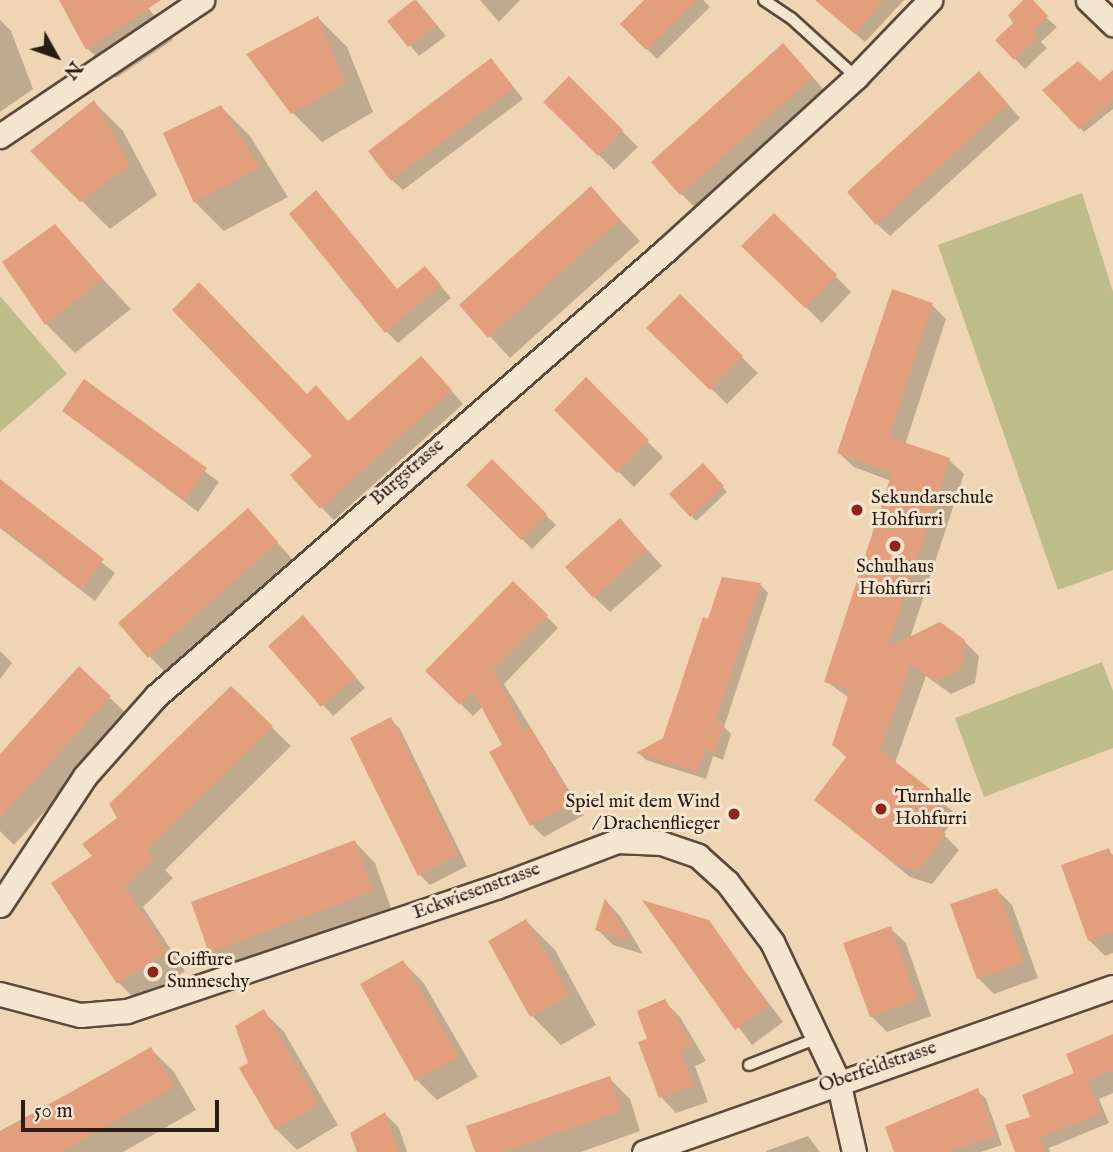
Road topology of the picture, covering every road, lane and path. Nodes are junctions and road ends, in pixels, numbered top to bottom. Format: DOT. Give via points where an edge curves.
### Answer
graph roads {
  1 [pos="202,0"];
  2 [pos="764,0"];
  3 [pos="930,0"];
  4 [pos="1088,0"];
  5 [pos="1113,24"];
  6 [pos="856,77"];
  7 [pos="0,136"];
  8 [pos="0,905"];
  9 [pos="1113,987"];
  10 [pos="0,994"];
  11 [pos="818,1038"];
  12 [pos="748,1065"];
  13 [pos="838,1082"];
  14 [pos="644,1152"];
  15 [pos="854,1152"];
  1 -- 7 [label="street"];
  2 -- 6 [label="lane" via="791,18"];
  3 -- 6 [label="street, Burgstrasse"];
  4 -- 5 [label="street"];
  6 -- 8 [label="street, Burgstrasse" via="666,250 156,696 85,776"];
  9 -- 13 [label="street, Oberfeldstrasse"];
  10 -- 11 [label="street, Eckwiesenstrasse" via="80,1015 127,1011 496,887 617,841 661,843 698,856 727,882 772,942"];
  11 -- 12 [label="lane"];
  11 -- 13 [label="street, Eckwiesenstrasse"];
  13 -- 14 [label="street, Oberfeldstrasse"];
  13 -- 15 [label="street, Eckwiesenstrasse"];
}
